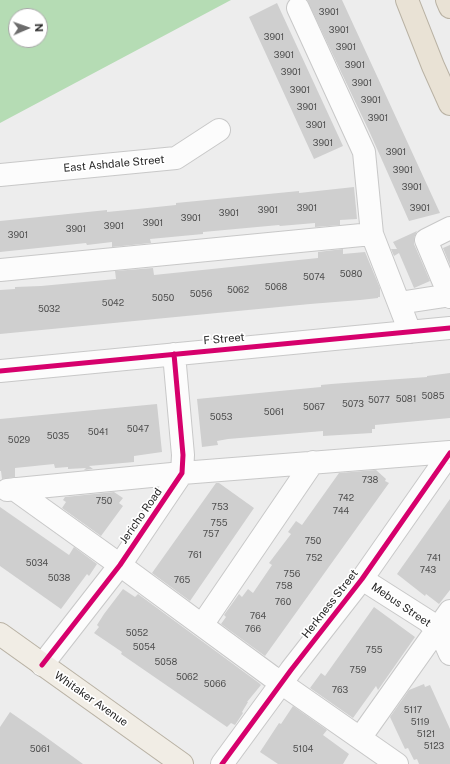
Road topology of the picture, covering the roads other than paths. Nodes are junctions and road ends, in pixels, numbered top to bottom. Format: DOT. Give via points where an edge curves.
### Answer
graph roads {
  1 [pos="407,0"];
  2 [pos="447,0"];
  3 [pos="450,7"];
  4 [pos="298,8"];
  5 [pos="450,104"];
  6 [pos="219,130"];
  7 [pos="0,175"];
  8 [pos="449,231"];
  9 [pos="372,234"];
  10 [pos="0,270"];
  11 [pos="450,296"];
  12 [pos="399,303"];
  13 [pos="450,328"];
  14 [pos="410,332"];
  15 [pos="174,354"];
  16 [pos="0,371"];
  17 [pos="450,452"];
  18 [pos="314,462"];
  19 [pos="182,473"];
  20 [pos="7,490"];
  21 [pos="120,564"];
  22 [pos="362,579"];
  23 [pos="450,611"];
  24 [pos="202,625"];
  25 [pos="436,630"];
  26 [pos="0,634"];
  27 [pos="450,654"];
  28 [pos="42,665"];
  29 [pos="282,683"];
  30 [pos="360,738"];
  31 [pos="182,764"];
  32 [pos="222,764"];
  33 [pos="397,764"];
  1 -- 5 [label="highway"];
  2 -- 3 [label="highway"];
  4 -- 9 [label="street" via="364,152"];
  6 -- 7 [label="street, East Ashdale Street" via="176,158"];
  8 -- 11 [label="street" via="426,240"];
  9 -- 10 [label="street"];
  9 -- 12 [label="street"];
  11 -- 12 [label="street"];
  12 -- 14 [label="street"];
  13 -- 14 [label="street, F Street"];
  14 -- 15 [label="street, F Street"];
  15 -- 16 [label="street, F Street"];
  15 -- 19 [label="street" via="183,455"];
  17 -- 18 [label="street"];
  17 -- 22 [label="street, Herkness Street"];
  18 -- 19 [label="street"];
  18 -- 24 [label="street"];
  19 -- 20 [label="street"];
  19 -- 21 [label="street, Jericho Road"];
  20 -- 21 [label="street"];
  21 -- 24 [label="street"];
  21 -- 28 [label="street, Jericho Road"];
  22 -- 25 [label="street, Mebus Street" via="428,621"];
  22 -- 29 [label="street, Herkness Street"];
  23 -- 25 [label="street"];
  24 -- 29 [label="street"];
  25 -- 27 [label="street, Mebus Street" via="442,636"];
  25 -- 30 [label="street"];
  26 -- 28 [label="main road, Whitaker Avenue"];
  28 -- 31 [label="main road, Whitaker Avenue"];
  29 -- 30 [label="street"];
  29 -- 32 [label="street, Herkness Street"];
  30 -- 33 [label="street"];
}
